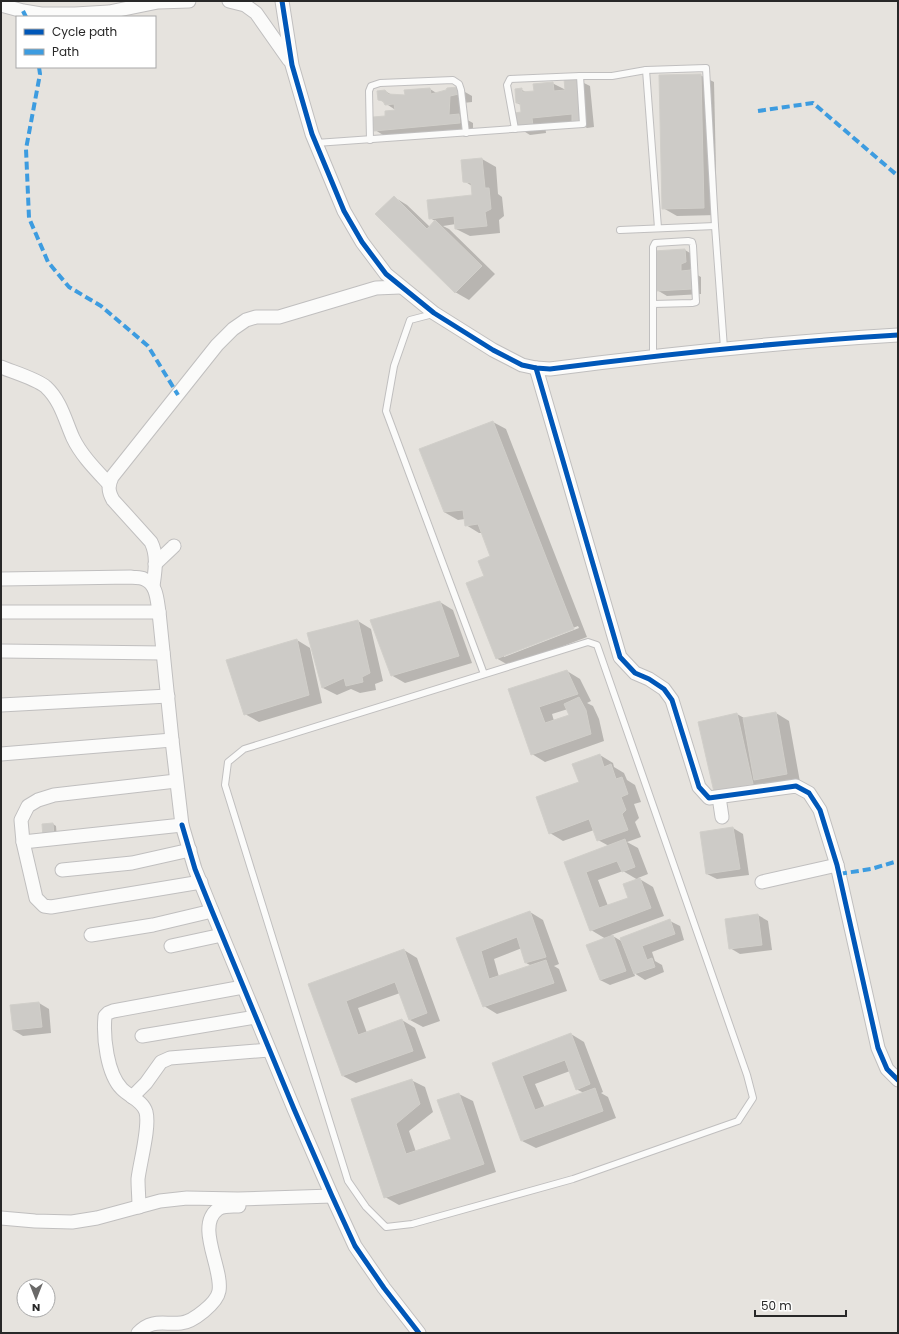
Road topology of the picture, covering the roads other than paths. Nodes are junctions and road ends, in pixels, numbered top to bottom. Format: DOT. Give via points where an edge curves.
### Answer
graph roads {
  1 [pos="189,1"];
  2 [pos="229,1"];
  3 [pos="282,1"];
  4 [pos="1,5"];
  5 [pos="129,5"];
  6 [pos="292,65"];
  7 [pos="646,70"];
  8 [pos="580,76"];
  9 [pos="515,129"];
  10 [pos="466,133"];
  11 [pos="370,140"];
  12 [pos="316,144"];
  13 [pos="714,226"];
  14 [pos="658,228"];
  15 [pos="620,230"];
  16 [pos="400,287"];
  17 [pos="653,304"];
  18 [pos="434,313"];
  19 [pos="898,335"];
  20 [pos="724,348"];
  21 [pos="653,356"];
  22 [pos="1,367"];
  23 [pos="536,368"];
  24 [pos="109,484"];
  25 [pos="174,546"];
  26 [pos="155,564"];
  27 [pos="1,580"];
  28 [pos="153,586"];
  29 [pos="1,612"];
  30 [pos="159,612"];
  31 [pos="1,651"];
  32 [pos="163,653"];
  33 [pos="484,674"];
  34 [pos="168,696"];
  35 [pos="1,705"];
  36 [pos="172,740"];
  37 [pos="1,754"];
  38 [pos="176,781"];
  39 [pos="719,797"];
  40 [pos="722,817"];
  41 [pos="182,825"];
  42 [pos="23,842"];
  43 [pos="190,850"];
  44 [pos="837,865"];
  45 [pos="62,870"];
  46 [pos="201,882"];
  47 [pos="762,882"];
  48 [pos="212,911"];
  49 [pos="222,934"];
  50 [pos="91,935"];
  51 [pos="171,946"];
  52 [pos="244,987"];
  53 [pos="256,1017"];
  54 [pos="142,1036"];
  55 [pos="270,1050"];
  56 [pos="898,1080"];
  57 [pos="132,1097"];
  58 [pos="332,1196"];
  59 [pos="207,1198"];
  60 [pos="139,1207"];
  61 [pos="338,1208"];
  62 [pos="1,1218"];
  63 [pos="210,1219"];
  64 [pos="138,1333"];
  65 [pos="419,1333"];
  1 -- 5 [label="street"];
  2 -- 6 [label="street" via="245,5 256,13"];
  3 -- 6 [label="street"];
  4 -- 5 [label="street" via="41,14 82,14 109,12"];
  6 -- 12 [label="street"];
  7 -- 8 [label="lane" via="612,76"];
  7 -- 13 [label="lane" via="706,68"];
  7 -- 14 [label="lane"];
  8 -- 9 [label="lane" via="583,124"];
  8 -- 9 [label="lane" via="510,80 507,86"];
  9 -- 10 [label="lane"];
  10 -- 11 [label="lane"];
  10 -- 11 [label="lane" via="461,90 459,84 453,80 386,83 374,84 369,91"];
  11 -- 12 [label="lane"];
  12 -- 16 [label="street" via="344,211 362,242 386,274"];
  13 -- 14 [label="lane"];
  13 -- 20 [label="lane"];
  14 -- 15 [label="lane"];
  16 -- 18 [label="street"];
  16 -- 24 [label="street" via="376,288 279,317 256,317 246,320 217,345"];
  17 -- 17 [label="lane" via="655,243 692,242 696,302"];
  17 -- 21 [label="lane"];
  18 -- 23 [label="street" via="493,350"];
  18 -- 33 [label="lane" via="410,320 394,366 386,411"];
  19 -- 20 [label="street"];
  20 -- 21 [label="street"];
  21 -- 23 [label="street" via="550,369"];
  22 -- 24 [label="street" via="45,386 65,416 74,439"];
  23 -- 39 [label="street" via="620,657 635,673 664,689 672,700 699,787 709,798"];
  24 -- 26 [label="street" via="109,493 113,500 151,542 156,556"];
  25 -- 26 [label="street"];
  26 -- 28 [label="street"];
  27 -- 28 [label="street" via="131,577 144,579"];
  28 -- 30 [label="street"];
  29 -- 30 [label="street"];
  30 -- 32 [label="street"];
  31 -- 32 [label="street"];
  32 -- 34 [label="street"];
  33 -- 33 [label="lane" via="244,749 228,762 225,785 348,1180 366,1207 386,1227 412,1224 580,1176 738,1120 753,1098 597,645 581,643"];
  34 -- 35 [label="street"];
  34 -- 36 [label="street"];
  36 -- 37 [label="street"];
  36 -- 38 [label="street"];
  38 -- 41 [label="street"];
  38 -- 42 [label="street" via="54,795 38,800 28,806 21,820"];
  39 -- 40 [label="street"];
  39 -- 44 [label="street" via="796,786 810,793 820,810"];
  41 -- 42 [label="street"];
  41 -- 43 [label="street"];
  42 -- 46 [label="street" via="36,898 44,906 51,908"];
  43 -- 45 [label="street" via="132,863"];
  43 -- 46 [label="street"];
  44 -- 47 [label="street"];
  44 -- 56 [label="street" via="878,1048 887,1069"];
  46 -- 48 [label="street"];
  48 -- 49 [label="street"];
  48 -- 50 [label="street" via="154,925"];
  49 -- 51 [label="street"];
  49 -- 52 [label="street"];
  52 -- 53 [label="street"];
  52 -- 57 [label="street" via="108,1013 105,1016 104,1033 110,1069 121,1088"];
  53 -- 54 [label="street"];
  53 -- 55 [label="street"];
  55 -- 57 [label="street" via="170,1058 161,1062"];
  55 -- 58 [label="street"];
  57 -- 60 [label="street" via="142,1104 147,1126 138,1180"];
  58 -- 59 [label="street"];
  58 -- 61 [label="street"];
  59 -- 60 [label="street" via="160,1201"];
  59 -- 63 [label="street"];
  60 -- 62 [label="street" via="72,1222"];
  61 -- 63 [label="street" via="316,1202 227,1206 219,1209"];
  61 -- 65 [label="street" via="356,1246"];
  63 -- 64 [label="street" via="210,1239 219,1282 216,1298 203,1312 182,1323 159,1322"];
}
